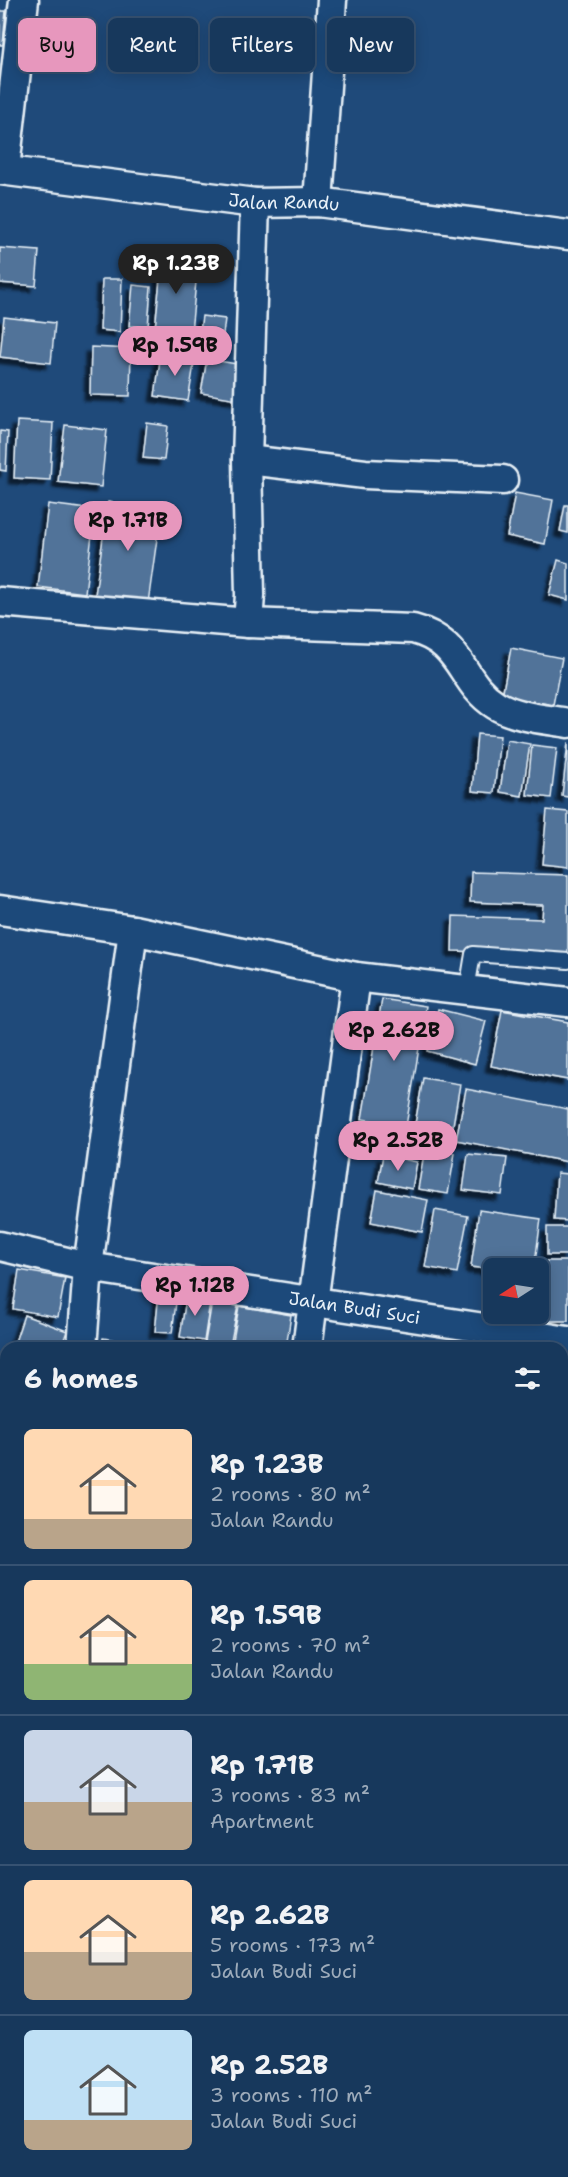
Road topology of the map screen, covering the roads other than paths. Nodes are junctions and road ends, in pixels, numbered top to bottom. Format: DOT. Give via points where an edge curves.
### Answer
graph roads {
  1 [pos="24,0"];
  2 [pos="332,0"];
  3 [pos="3,169"];
  4 [pos="318,202"];
  5 [pos="255,203"];
  6 [pos="568,235"];
  7 [pos="247,460"];
  8 [pos="503,480"];
  9 [pos="0,602"];
  10 [pos="248,623"];
  11 [pos="568,723"];
  12 [pos="0,910"];
  13 [pos="132,930"];
  14 [pos="568,961"];
  15 [pos="356,977"];
  16 [pos="467,990"];
  17 [pos="568,1002"];
  18 [pos="0,1246"];
  19 [pos="88,1267"];
  20 [pos="315,1301"];
  21 [pos="568,1341"];
  22 [pos="82,1342"];
  23 [pos="308,1342"];
  1 -- 3 [label="street"];
  2 -- 4 [label="street"];
  3 -- 5 [label="street, Jalan Randu"];
  4 -- 5 [label="street, Jalan Randu"];
  4 -- 6 [label="street, Jalan Randu"];
  5 -- 7 [label="street"];
  7 -- 8 [label="street" via="365,474"];
  7 -- 10 [label="street"];
  9 -- 10 [label="street"];
  10 -- 11 [label="street" via="413,629 432,634 449,647 475,685 496,705 511,712"];
  12 -- 13 [label="street"];
  13 -- 15 [label="street"];
  13 -- 19 [label="street"];
  14 -- 16 [label="lane" via="473,954"];
  15 -- 16 [label="street"];
  15 -- 20 [label="street"];
  16 -- 17 [label="street"];
  18 -- 19 [label="street, Jalan Budi Suci"];
  19 -- 20 [label="street, Jalan Budi Suci"];
  19 -- 22 [label="street"];
  20 -- 21 [label="street, Jalan Budi Suci"];
  20 -- 23 [label="street"];
}
